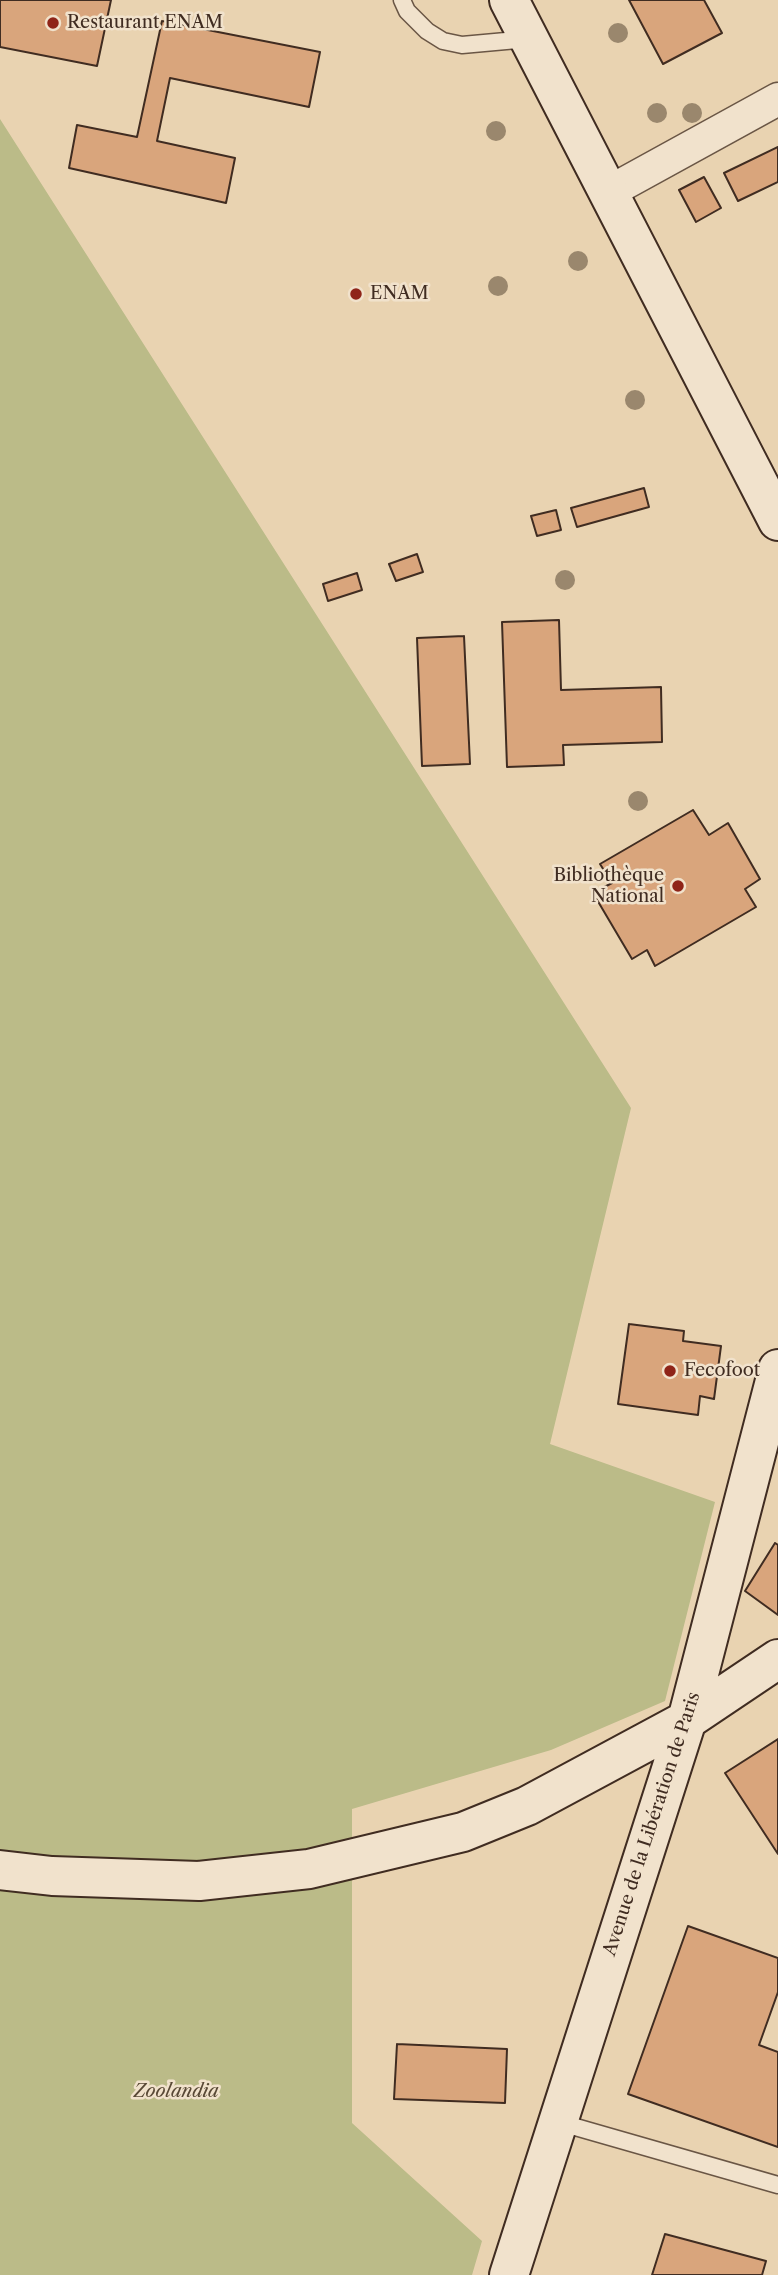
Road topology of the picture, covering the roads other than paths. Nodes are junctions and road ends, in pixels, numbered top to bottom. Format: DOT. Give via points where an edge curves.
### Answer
graph roads {
  1 [pos="402,0"];
  2 [pos="509,0"];
  3 [pos="529,39"];
  4 [pos="778,99"];
  5 [pos="607,193"];
  6 [pos="778,521"];
  7 [pos="778,1369"];
  8 [pos="778,1659"];
  9 [pos="687,1720"];
  10 [pos="0,1870"];
  11 [pos="557,2122"];
  12 [pos="778,2185"];
  13 [pos="509,2275"];
  1 -- 3 [label="lane" via="426,31 443,41 462,45"];
  2 -- 3 [label="main road"];
  3 -- 5 [label="main road"];
  4 -- 5 [label="street"];
  5 -- 6 [label="main road"];
  7 -- 9 [label="main road, Avenue de la Libération de Paris"];
  8 -- 9 [label="main road"];
  9 -- 10 [label="main road" via="527,1806 463,1832 375,1855 309,1869 199,1881"];
  9 -- 11 [label="main road, Avenue de la Libération de Paris"];
  11 -- 12 [label="lane"];
  11 -- 13 [label="main road, Avenue de la Libération de Paris"];
}
